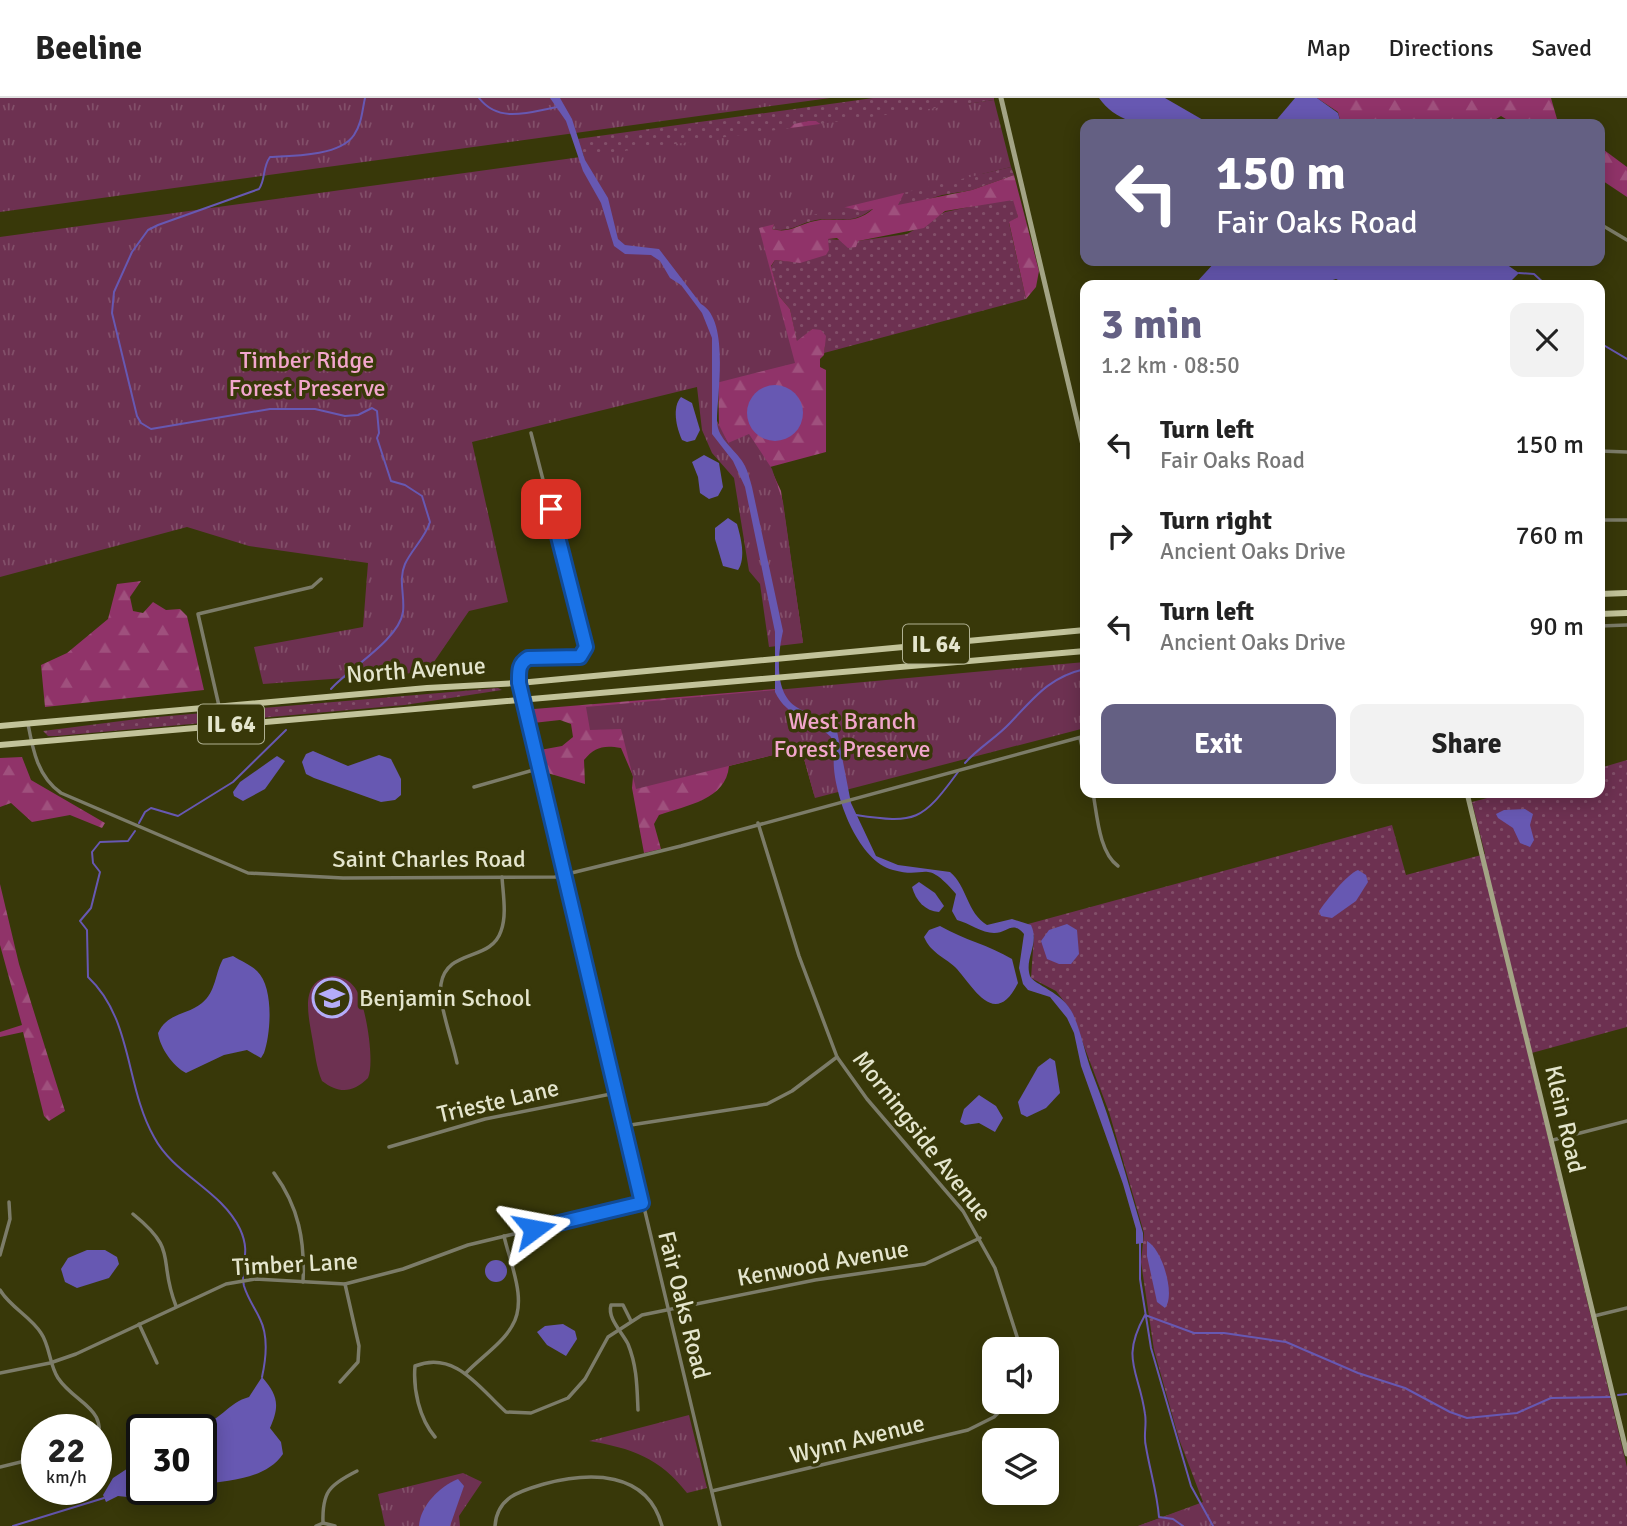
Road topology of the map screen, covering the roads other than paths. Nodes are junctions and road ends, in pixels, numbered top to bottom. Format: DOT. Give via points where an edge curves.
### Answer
graph roads {
  1 [pos="1001,98"];
  2 [pos="1605,227"];
  3 [pos="1627,240"];
  4 [pos="531,433"];
  5 [pos="1080,433"];
  6 [pos="1605,451"];
  7 [pos="1627,452"];
  8 [pos="1605,520"];
  9 [pos="1627,520"];
  10 [pos="321,579"];
  11 [pos="1627,593"];
  12 [pos="1605,594"];
  13 [pos="1627,613"];
  14 [pos="1605,614"];
  15 [pos="1627,625"];
  16 [pos="1605,626"];
  17 [pos="1080,630"];
  18 [pos="1080,651"];
  19 [pos="519,683"];
  20 [pos="523,701"];
  21 [pos="219,706"];
  22 [pos="28,723"];
  23 [pos="0,726"];
  24 [pos="1080,737"];
  25 [pos="31,742"];
  26 [pos="0,745"];
  27 [pos="537,769"];
  28 [pos="474,787"];
  29 [pos="1094,798"];
  30 [pos="1468,798"];
  31 [pos="758,823"];
  32 [pos="1118,866"];
  33 [pos="563,876"];
  34 [pos="502,877"];
  35 [pos="837,1057"];
  36 [pos="457,1063"];
  37 [pos="616,1093"];
  38 [pos="1627,1121"];
  39 [pos="624,1126"];
  40 [pos="1553,1140"];
  41 [pos="389,1147"];
  42 [pos="274,1173"];
  43 [pos="9,1202"];
  44 [pos="642,1203"];
  45 [pos="133,1214"];
  46 [pos="504,1236"];
  47 [pos="980,1238"];
  48 [pos="0,1255"];
  49 [pos="303,1282"];
  50 [pos="345,1284"];
  51 [pos="0,1290"];
  52 [pos="176,1306"];
  53 [pos="1627,1308"];
  54 [pos="667,1310"];
  55 [pos="1594,1316"];
  56 [pos="631,1321"];
  57 [pos="139,1324"];
  58 [pos="619,1328"];
  59 [pos="1018,1337"];
  60 [pos="50,1363"];
  61 [pos="157,1363"];
  62 [pos="0,1373"];
  63 [pos="466,1373"];
  64 [pos="340,1382"];
  65 [pos="638,1410"];
  66 [pos="95,1414"];
  67 [pos="997,1414"];
  68 [pos="435,1437"];
  69 [pos="1627,1453"];
  70 [pos="21,1462"];
  71 [pos="0,1467"];
  72 [pos="357,1471"];
  73 [pos="712,1492"];
  74 [pos="323,1523"];
  75 [pos="316,1526"];
  76 [pos="335,1526"];
  77 [pos="495,1526"];
  78 [pos="662,1526"];
  79 [pos="720,1526"];
  1 -- 5 [label="street"];
  2 -- 3 [label="street"];
  4 -- 19 [label="street" via="586,647 580,657 528,658 519,669"];
  6 -- 7 [label="street"];
  8 -- 9 [label="street"];
  10 -- 21 [label="street" via="312,587 198,614"];
  11 -- 12 [label="main road"];
  13 -- 14 [label="main road"];
  15 -- 16 [label="street"];
  17 -- 19 [label="main road, North Avenue / IL 64"];
  18 -- 20 [label="main road, North Avenue / IL 64"];
  19 -- 20 [label="street, Fair Oaks Road"];
  19 -- 21 [label="main road, North Avenue / IL 64"];
  20 -- 25 [label="main road, North Avenue / IL 64"];
  20 -- 27 [label="street, Fair Oaks Road"];
  21 -- 22 [label="main road, North Avenue / IL 64"];
  22 -- 23 [label="main road, North Avenue / IL 64"];
  22 -- 25 [label="street, Saint Charles Road"];
  24 -- 31 [label="street, Saint Charles Road"];
  25 -- 26 [label="main road, North Avenue / IL 64"];
  25 -- 34 [label="street, Saint Charles Road" via="45,779 61,793 248,873 343,878"];
  27 -- 28 [label="street"];
  27 -- 33 [label="street, Fair Oaks Road"];
  29 -- 32 [label="street" via="1106,852"];
  30 -- 40 [label="street, Klein Road"];
  31 -- 33 [label="street, Saint Charles Road"];
  31 -- 35 [label="street, Morningside Avenue" via="802,965"];
  33 -- 34 [label="street, Saint Charles Road"];
  33 -- 37 [label="street, Fair Oaks Road"];
  34 -- 36 [label="street" via="503,922 498,939 486,950 454,961 442,980"];
  35 -- 39 [label="street" via="767,1104"];
  35 -- 47 [label="street, Morningside Avenue" via="867,1099 948,1190"];
  37 -- 39 [label="street, Fair Oaks Road"];
  37 -- 41 [label="street, Trieste Lane" via="485,1119"];
  38 -- 40 [label="street"];
  39 -- 44 [label="street, Fair Oaks Road"];
  40 -- 55 [label="street, Klein Road"];
  42 -- 49 [label="street" via="298,1217 304,1249"];
  43 -- 48 [label="street" via="10,1219"];
  44 -- 46 [label="street, Timber Lane"];
  44 -- 54 [label="street, Fair Oaks Road"];
  45 -- 52 [label="street" via="161,1241"];
  46 -- 50 [label="street, Timber Lane"];
  46 -- 63 [label="street" via="517,1291 516,1315 502,1338"];
  47 -- 54 [label="street, Kenwood Avenue" via="925,1264"];
  47 -- 59 [label="street, Morningside Avenue"];
  49 -- 50 [label="street, Timber Lane"];
  49 -- 52 [label="street, Timber Lane" via="242,1281"];
  50 -- 64 [label="street" via="359,1354 358,1362"];
  51 -- 60 [label="street" via="42,1334"];
  52 -- 57 [label="street, Timber Lane"];
  53 -- 55 [label="street"];
  54 -- 56 [label="street, Kenwood Avenue"];
  54 -- 73 [label="street, Fair Oaks Road"];
  55 -- 69 [label="street, Klein Road"];
  56 -- 58 [label="street, Kenwood Avenue"];
  56 -- 58 [label="street" via="623,1305 615,1303 610,1312"];
  57 -- 60 [label="street, Timber Lane"];
  57 -- 61 [label="street"];
  58 -- 63 [label="street" via="601,1346 576,1391 551,1407 524,1414 506,1412"];
  58 -- 65 [label="street" via="633,1363"];
  60 -- 62 [label="street, Timber Lane"];
  60 -- 66 [label="street" via="61,1381"];
  63 -- 68 [label="street" via="433,1361 415,1366 422,1413"];
  67 -- 73 [label="street, Wynn Avenue" via="968,1430"];
  70 -- 71 [label="street"];
  72 -- 74 [label="street" via="327,1491"];
  73 -- 79 [label="street, Fair Oaks Road"];
  74 -- 75 [label="street"];
  74 -- 76 [label="street"];
  77 -- 78 [label="street" via="500,1506 511,1495 585,1475 636,1488 654,1507"];
}
